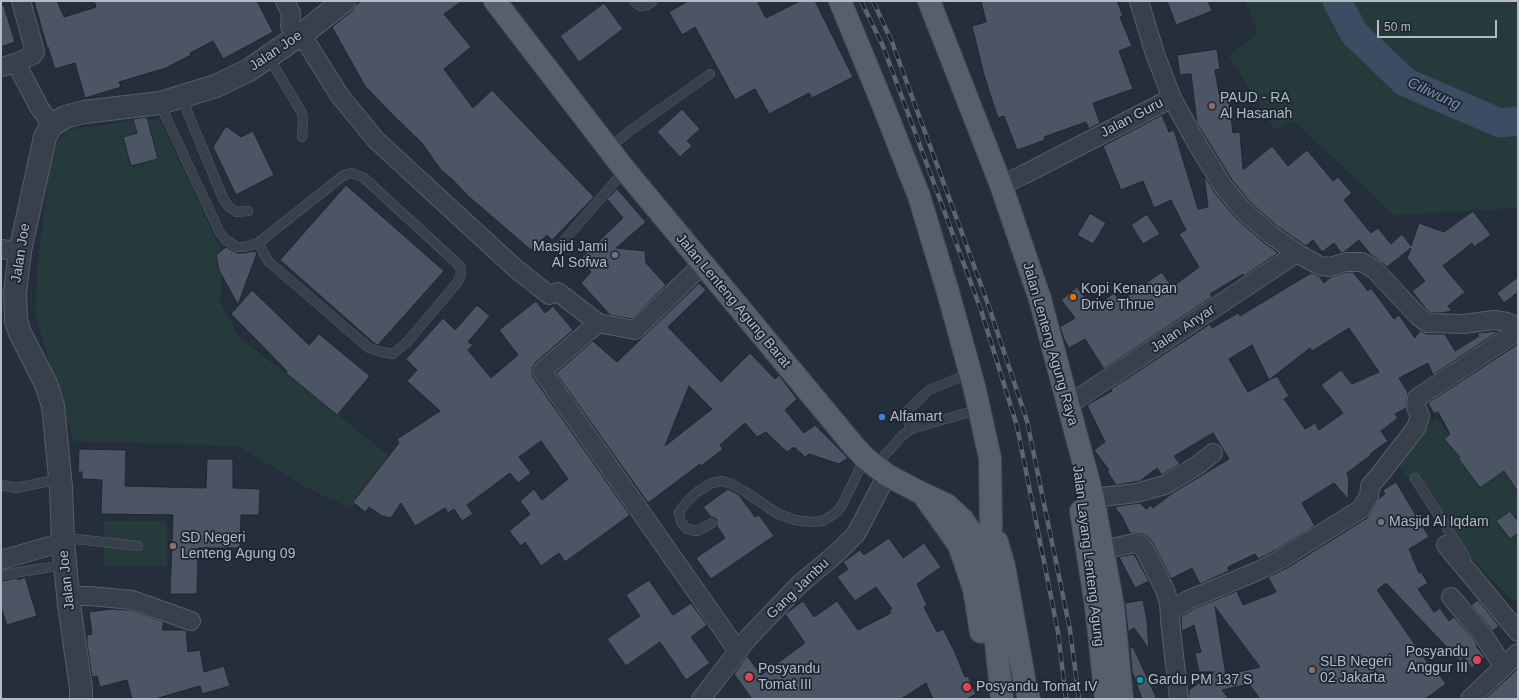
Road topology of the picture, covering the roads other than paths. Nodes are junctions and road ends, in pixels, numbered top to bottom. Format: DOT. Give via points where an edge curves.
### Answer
graph roads {
  1 [pos="21,1"];
  2 [pos="285,1"];
  3 [pos="495,1"];
  4 [pos="634,1"];
  5 [pos="653,1"];
  6 [pos="840,1"];
  7 [pos="930,1"];
  8 [pos="1139,1"];
  9 [pos="343,2"];
  10 [pos="302,33"];
  11 [pos="268,56"];
  12 [pos="8,65"];
  13 [pos="710,74"];
  14 [pos="183,96"];
  15 [pos="1172,98"];
  16 [pos="160,103"];
  17 [pos="52,125"];
  18 [pos="302,137"];
  19 [pos="608,149"];
  20 [pos="625,170"];
  21 [pos="1001,185"];
  22 [pos="248,210"];
  23 [pos="258,243"];
  24 [pos="562,243"];
  25 [pos="10,250"];
  26 [pos="1297,253"];
  27 [pos="703,264"];
  28 [pos="600,323"];
  29 [pos="1518,327"];
  30 [pos="1518,331"];
  31 [pos="970,372"];
  32 [pos="980,408"];
  33 [pos="1069,409"];
  34 [pos="911,429"];
  35 [pos="1213,453"];
  36 [pos="873,472"];
  37 [pos="1415,478"];
  38 [pos="60,479"];
  39 [pos="1,485"];
  40 [pos="923,494"];
  41 [pos="1087,506"];
  42 [pos="712,523"];
  43 [pos="991,523"];
  44 [pos="63,542"];
  45 [pos="1446,545"];
  46 [pos="138,546"];
  47 [pos="1103,550"];
  48 [pos="1,560"];
  49 [pos="66,566"];
  50 [pos="989,575"];
  51 [pos="1,576"];
  52 [pos="69,596"];
  53 [pos="1451,597"];
  54 [pos="1170,617"];
  55 [pos="191,622"];
  56 [pos="1518,622"];
  57 [pos="1518,632"];
  58 [pos="738,651"];
  59 [pos="1518,653"];
  60 [pos="1504,667"];
  61 [pos="994,698"];
  62 [pos="81,699"];
  63 [pos="701,699"];
  64 [pos="1029,699"];
  65 [pos="1106,699"];
  66 [pos="1122,699"];
  67 [pos="1179,699"];
  68 [pos="1470,699"];
  1 -- 12 [label="street" via="35,52"];
  2 -- 10 [label="street" via="291,13 290,26"];
  3 -- 19 [label="main road, Jalan Lenteng Agung Barat"];
  4 -- 5 [label="lane" via="640,6"];
  6 -- 31 [label="main road" via="919,196"];
  7 -- 21 [label="main road, Jalan Lenteng Agung Raya"];
  8 -- 15 [label="street, Jalan Guru"];
  9 -- 10 [label="street, Jalan Joe"];
  10 -- 11 [label="street, Jalan Joe"];
  10 -- 28 [label="street" via="340,96 376,140 515,268 549,295 558,292"];
  11 -- 14 [label="street, Jalan Joe" via="249,70 216,86"];
  11 -- 18 [label="lane" via="302,113"];
  12 -- 17 [label="street"];
  13 -- 19 [label="lane"];
  14 -- 16 [label="street, Jalan Joe"];
  14 -- 22 [label="lane" via="223,198 236,212"];
  15 -- 21 [label="street, Jalan Guru"];
  15 -- 26 [label="street" via="1210,166 1243,210"];
  16 -- 17 [label="street, Jalan Joe" via="84,112 65,117"];
  16 -- 23 [label="lane" via="220,233 236,247"];
  17 -- 25 [label="street, Jalan Joe" via="45,137"];
  19 -- 20 [label="main road, Jalan Lenteng Agung Barat"];
  20 -- 24 [label="lane"];
  20 -- 27 [label="main road, Jalan Lenteng Agung Barat"];
  21 -- 33 [label="main road, Jalan Lenteng Agung Raya" via="1040,299"];
  23 -- 23 [label="lane" via="344,176 352,173 364,178 460,266 461,275 407,342 394,354 370,348 269,262"];
  25 -- 38 [label="street, Jalan Joe" via="16,320 46,384 53,406"];
  26 -- 29 [label="street" via="1320,266 1362,262 1374,269 1427,323 1463,324 1494,320"];
  26 -- 33 [label="street, Jalan Anyar"];
  27 -- 28 [label="street" via="635,330"];
  27 -- 36 [label="main road, Jalan Lenteng Agung Barat"];
  28 -- 58 [label="street" via="542,371"];
  30 -- 54 [label="street" via="1417,398 1416,407 1420,416 1416,428 1370,486 1369,496 1361,509 1281,559 1181,604"];
  31 -- 32 [label="main road"];
  31 -- 34 [label="lane" via="929,390 905,413"];
  32 -- 34 [label="lane"];
  32 -- 43 [label="main road" via="990,458"];
  33 -- 41 [label="main road, Jalan Layang Lenteng Agung"];
  34 -- 36 [label="lane" via="903,435"];
  35 -- 41 [label="street" via="1165,485"];
  36 -- 40 [label="main road, Jalan Lenteng Agung Barat"];
  36 -- 42 [label="lane" via="848,495 837,512 823,521 812,522 778,514 732,484 722,481 712,483 697,492 679,512 681,522 687,529 697,531"];
  36 -- 58 [label="street, Gang Jambu" via="871,508 856,534 800,584"];
  37 -- 56 [label="lane" via="1466,558"];
  38 -- 39 [label="lane" via="16,488"];
  38 -- 44 [label="street, Jalan Joe"];
  40 -- 50 [label="main road, Jalan Lenteng Agung Barat" via="947,505 964,520 975,538"];
  40 -- 61 [label="main road" via="959,545 974,589"];
  41 -- 47 [label="main road"];
  41 -- 65 [label="main road, Jalan Layang Lenteng Agung"];
  43 -- 50 [label="main road"];
  43 -- 64 [label="main road" via="1004,566 1024,684"];
  44 -- 46 [label="lane" via="76,540"];
  44 -- 48 [label="street"];
  44 -- 49 [label="street, Jalan Joe"];
  45 -- 57 [label="street"];
  47 -- 54 [label="street" via="1140,544 1165,590"];
  47 -- 66 [label="main road" via="1113,606"];
  49 -- 51 [label="lane" via="52,566"];
  49 -- 52 [label="street, Jalan Joe"];
  50 -- 61 [label="main road" via="997,654"];
  52 -- 55 [label="street" via="132,600"];
  52 -- 62 [label="street, Jalan Joe"];
  53 -- 60 [label="street" via="1483,635"];
  54 -- 67 [label="street"];
  58 -- 63 [label="street, Gang Jambu"];
  59 -- 60 [label="street"];
  60 -- 68 [label="street"];
}
